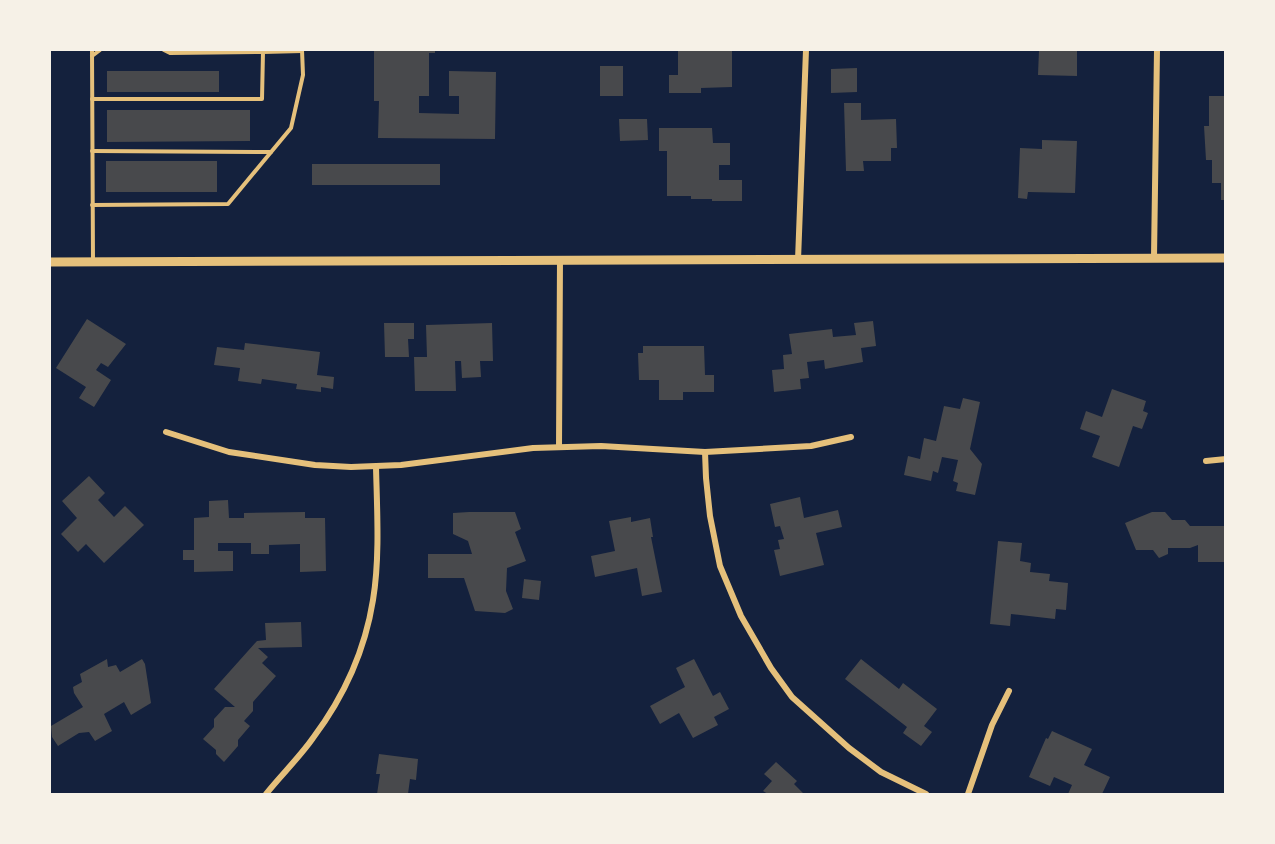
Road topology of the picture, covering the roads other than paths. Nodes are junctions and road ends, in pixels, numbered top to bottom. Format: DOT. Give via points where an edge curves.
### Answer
graph roads {
  1 [pos="92,50"];
  2 [pos="100,50"];
  3 [pos="164,50"];
  4 [pos="302,50"];
  5 [pos="806,50"];
  6 [pos="1157,50"];
  7 [pos="263,51"];
  8 [pos="92,56"];
  9 [pos="92,99"];
  10 [pos="92,151"];
  11 [pos="271,152"];
  12 [pos="92,205"];
  13 [pos="1154,257"];
  14 [pos="1226,258"];
  15 [pos="560,259"];
  16 [pos="798,260"];
  17 [pos="50,262"];
  18 [pos="93,262"];
  19 [pos="166,432"];
  20 [pos="851,437"];
  21 [pos="559,447"];
  22 [pos="705,452"];
  23 [pos="1226,459"];
  24 [pos="1206,461"];
  25 [pos="376,467"];
  26 [pos="1009,691"];
  27 [pos="266,795"];
  28 [pos="926,795"];
  29 [pos="968,795"];
  1 -- 8 [label="lane"];
  2 -- 8 [label="lane"];
  3 -- 7 [label="lane"];
  4 -- 7 [label="lane"];
  4 -- 11 [label="lane" via="303,75 291,128"];
  5 -- 16 [label="street"];
  6 -- 13 [label="street"];
  7 -- 9 [label="lane" via="262,99"];
  8 -- 9 [label="lane"];
  9 -- 10 [label="lane"];
  10 -- 11 [label="lane"];
  10 -- 12 [label="lane"];
  11 -- 12 [label="lane" via="228,204"];
  12 -- 18 [label="lane"];
  13 -- 14 [label="street"];
  13 -- 16 [label="street"];
  15 -- 16 [label="street"];
  15 -- 18 [label="street"];
  15 -- 21 [label="street"];
  17 -- 18 [label="street"];
  19 -- 25 [label="street" via="229,452 315,465"];
  20 -- 22 [label="street" via="811,446"];
  21 -- 22 [label="street"];
  21 -- 25 [label="street"];
  22 -- 28 [label="street" via="710,516 720,566 741,616 771,668 792,697 849,748 880,772"];
  23 -- 24 [label="street"];
  25 -- 27 [label="street" via="374,600 363,641 333,708 313,739"];
  26 -- 29 [label="street" via="992,724"];
}
